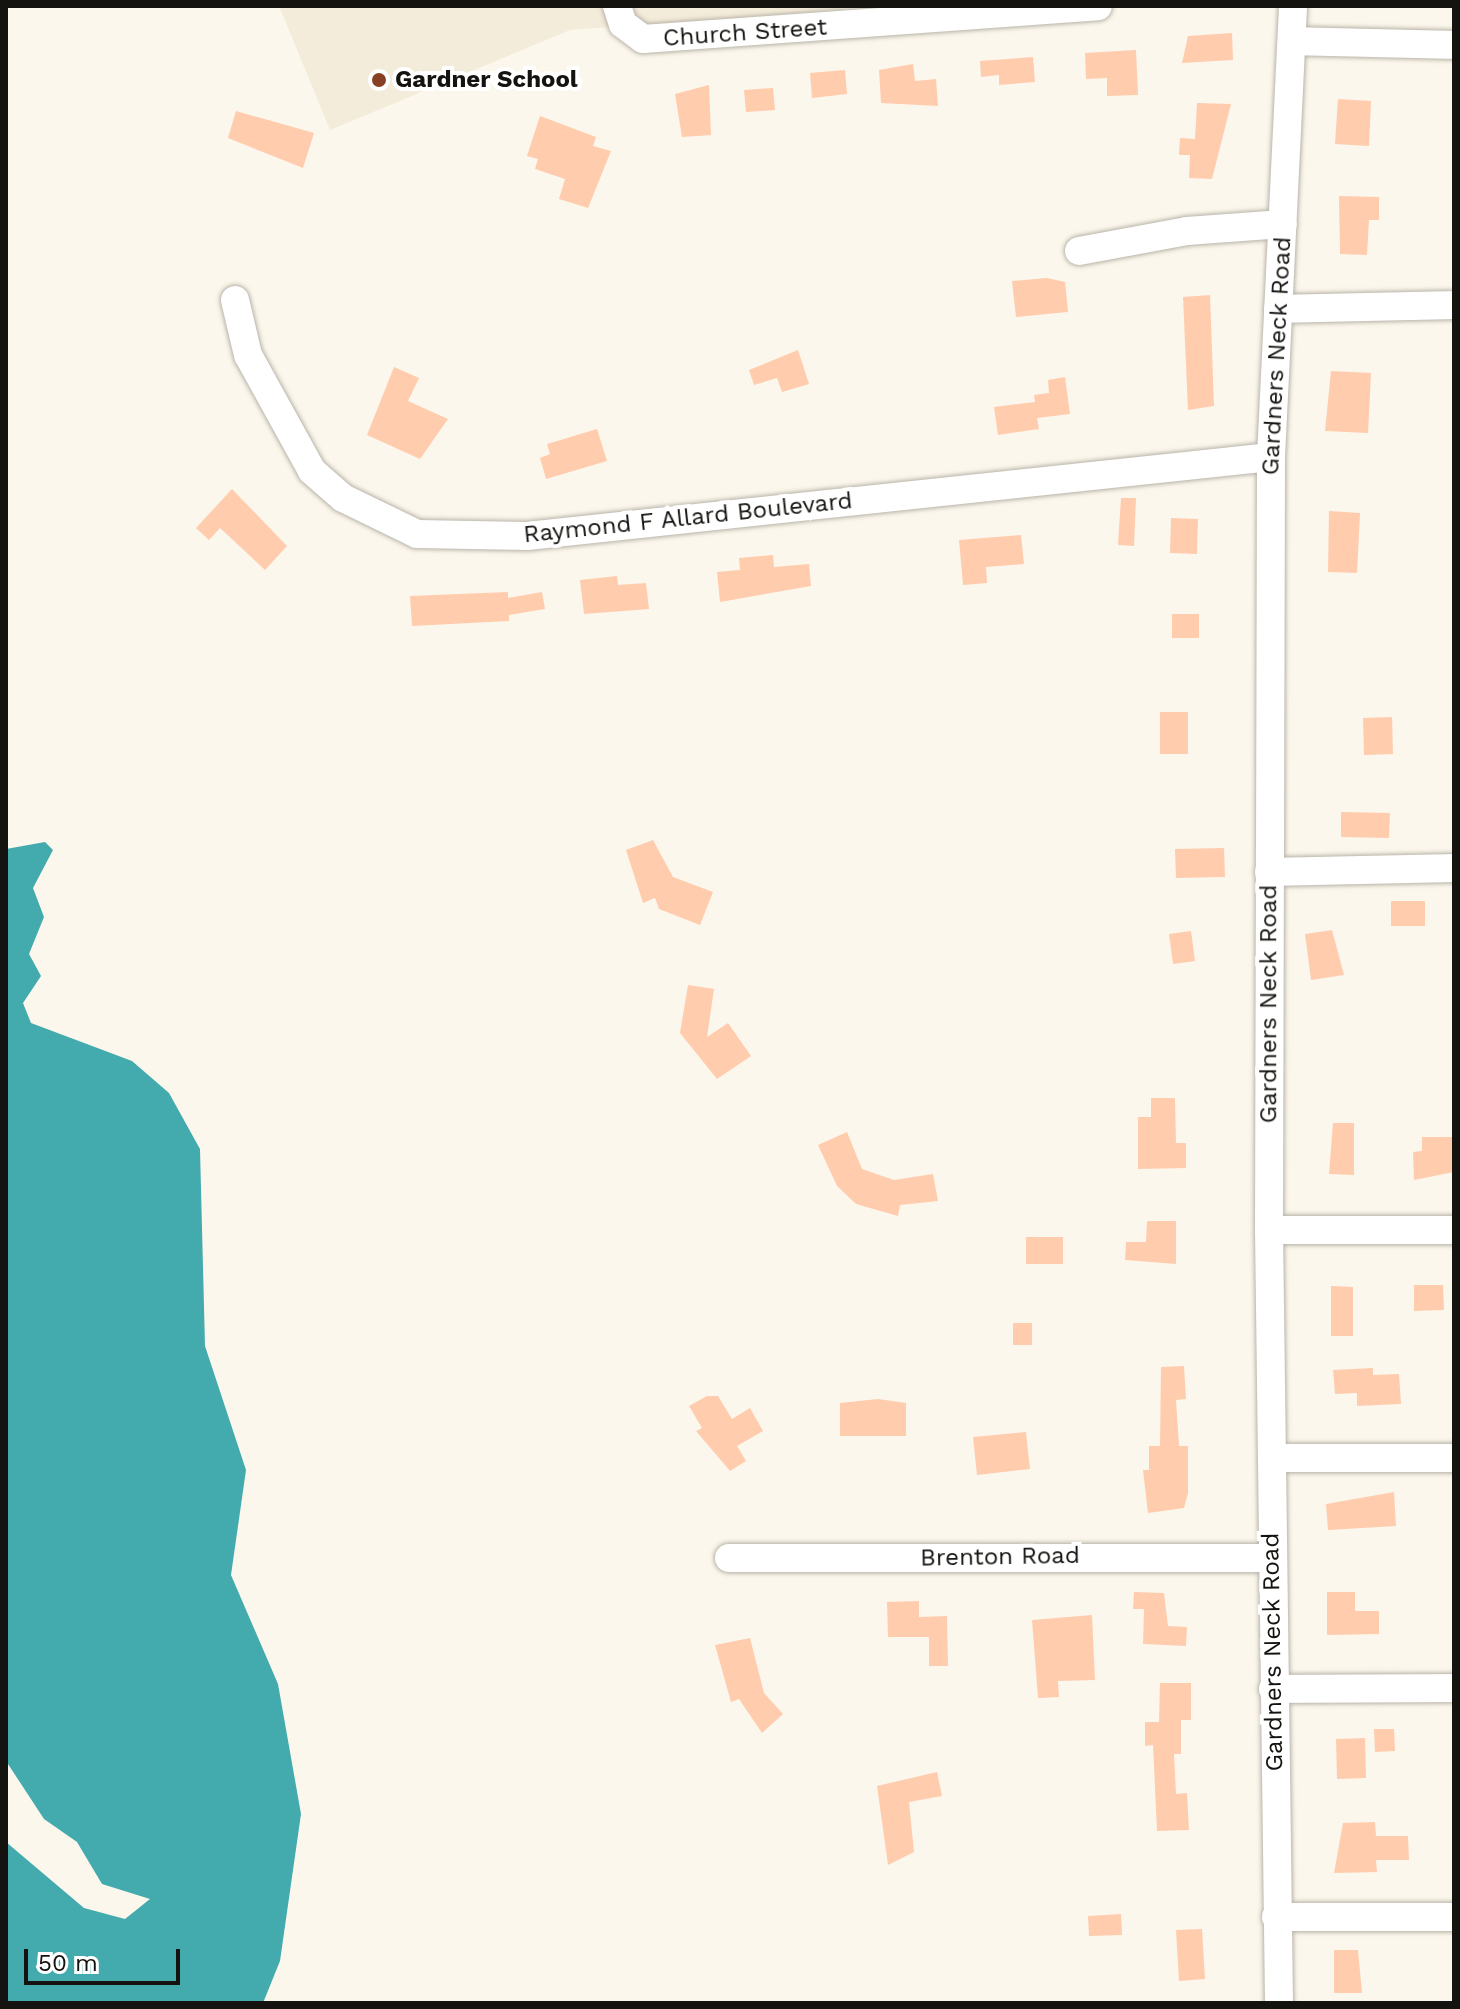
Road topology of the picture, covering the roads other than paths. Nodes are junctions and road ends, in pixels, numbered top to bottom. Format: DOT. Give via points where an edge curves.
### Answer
graph roads {
  1 [pos="617,6"];
  2 [pos="1098,6"];
  3 [pos="1293,6"];
  4 [pos="1292,41"];
  5 [pos="1454,45"];
  6 [pos="1283,224"];
  7 [pos="1079,251"];
  8 [pos="235,300"];
  9 [pos="1454,305"];
  10 [pos="1278,309"];
  11 [pos="1271,457"];
  12 [pos="1454,868"];
  13 [pos="1269,872"];
  14 [pos="1269,1230"];
  15 [pos="1454,1230"];
  16 [pos="1272,1458"];
  17 [pos="1454,1458"];
  18 [pos="729,1558"];
  19 [pos="1272,1558"];
  20 [pos="1454,1688"];
  21 [pos="1273,1689"];
  22 [pos="1276,1917"];
  23 [pos="1454,1917"];
  24 [pos="1279,2003"];
  1 -- 2 [label="street, Church Street" via="633,35 687,38"];
  3 -- 4 [label="street, Gardners Neck Road"];
  4 -- 5 [label="street"];
  4 -- 6 [label="street, Gardners Neck Road"];
  6 -- 7 [label="street" via="1187,231"];
  6 -- 10 [label="street, Gardners Neck Road"];
  8 -- 11 [label="street, Raymond F Allard Boulevard" via="248,355 312,471 343,498 417,534 527,536"];
  9 -- 10 [label="street"];
  10 -- 11 [label="street, Gardners Neck Road"];
  11 -- 13 [label="street, Gardners Neck Road"];
  12 -- 13 [label="street"];
  13 -- 14 [label="street, Gardners Neck Road"];
  14 -- 15 [label="street"];
  14 -- 16 [label="street, Gardners Neck Road"];
  16 -- 17 [label="street"];
  16 -- 19 [label="street, Gardners Neck Road"];
  18 -- 19 [label="street, Brenton Road"];
  19 -- 21 [label="street, Gardners Neck Road"];
  20 -- 21 [label="street"];
  21 -- 22 [label="street, Gardners Neck Road"];
  22 -- 23 [label="street"];
  22 -- 24 [label="street, Gardners Neck Road"];
}
